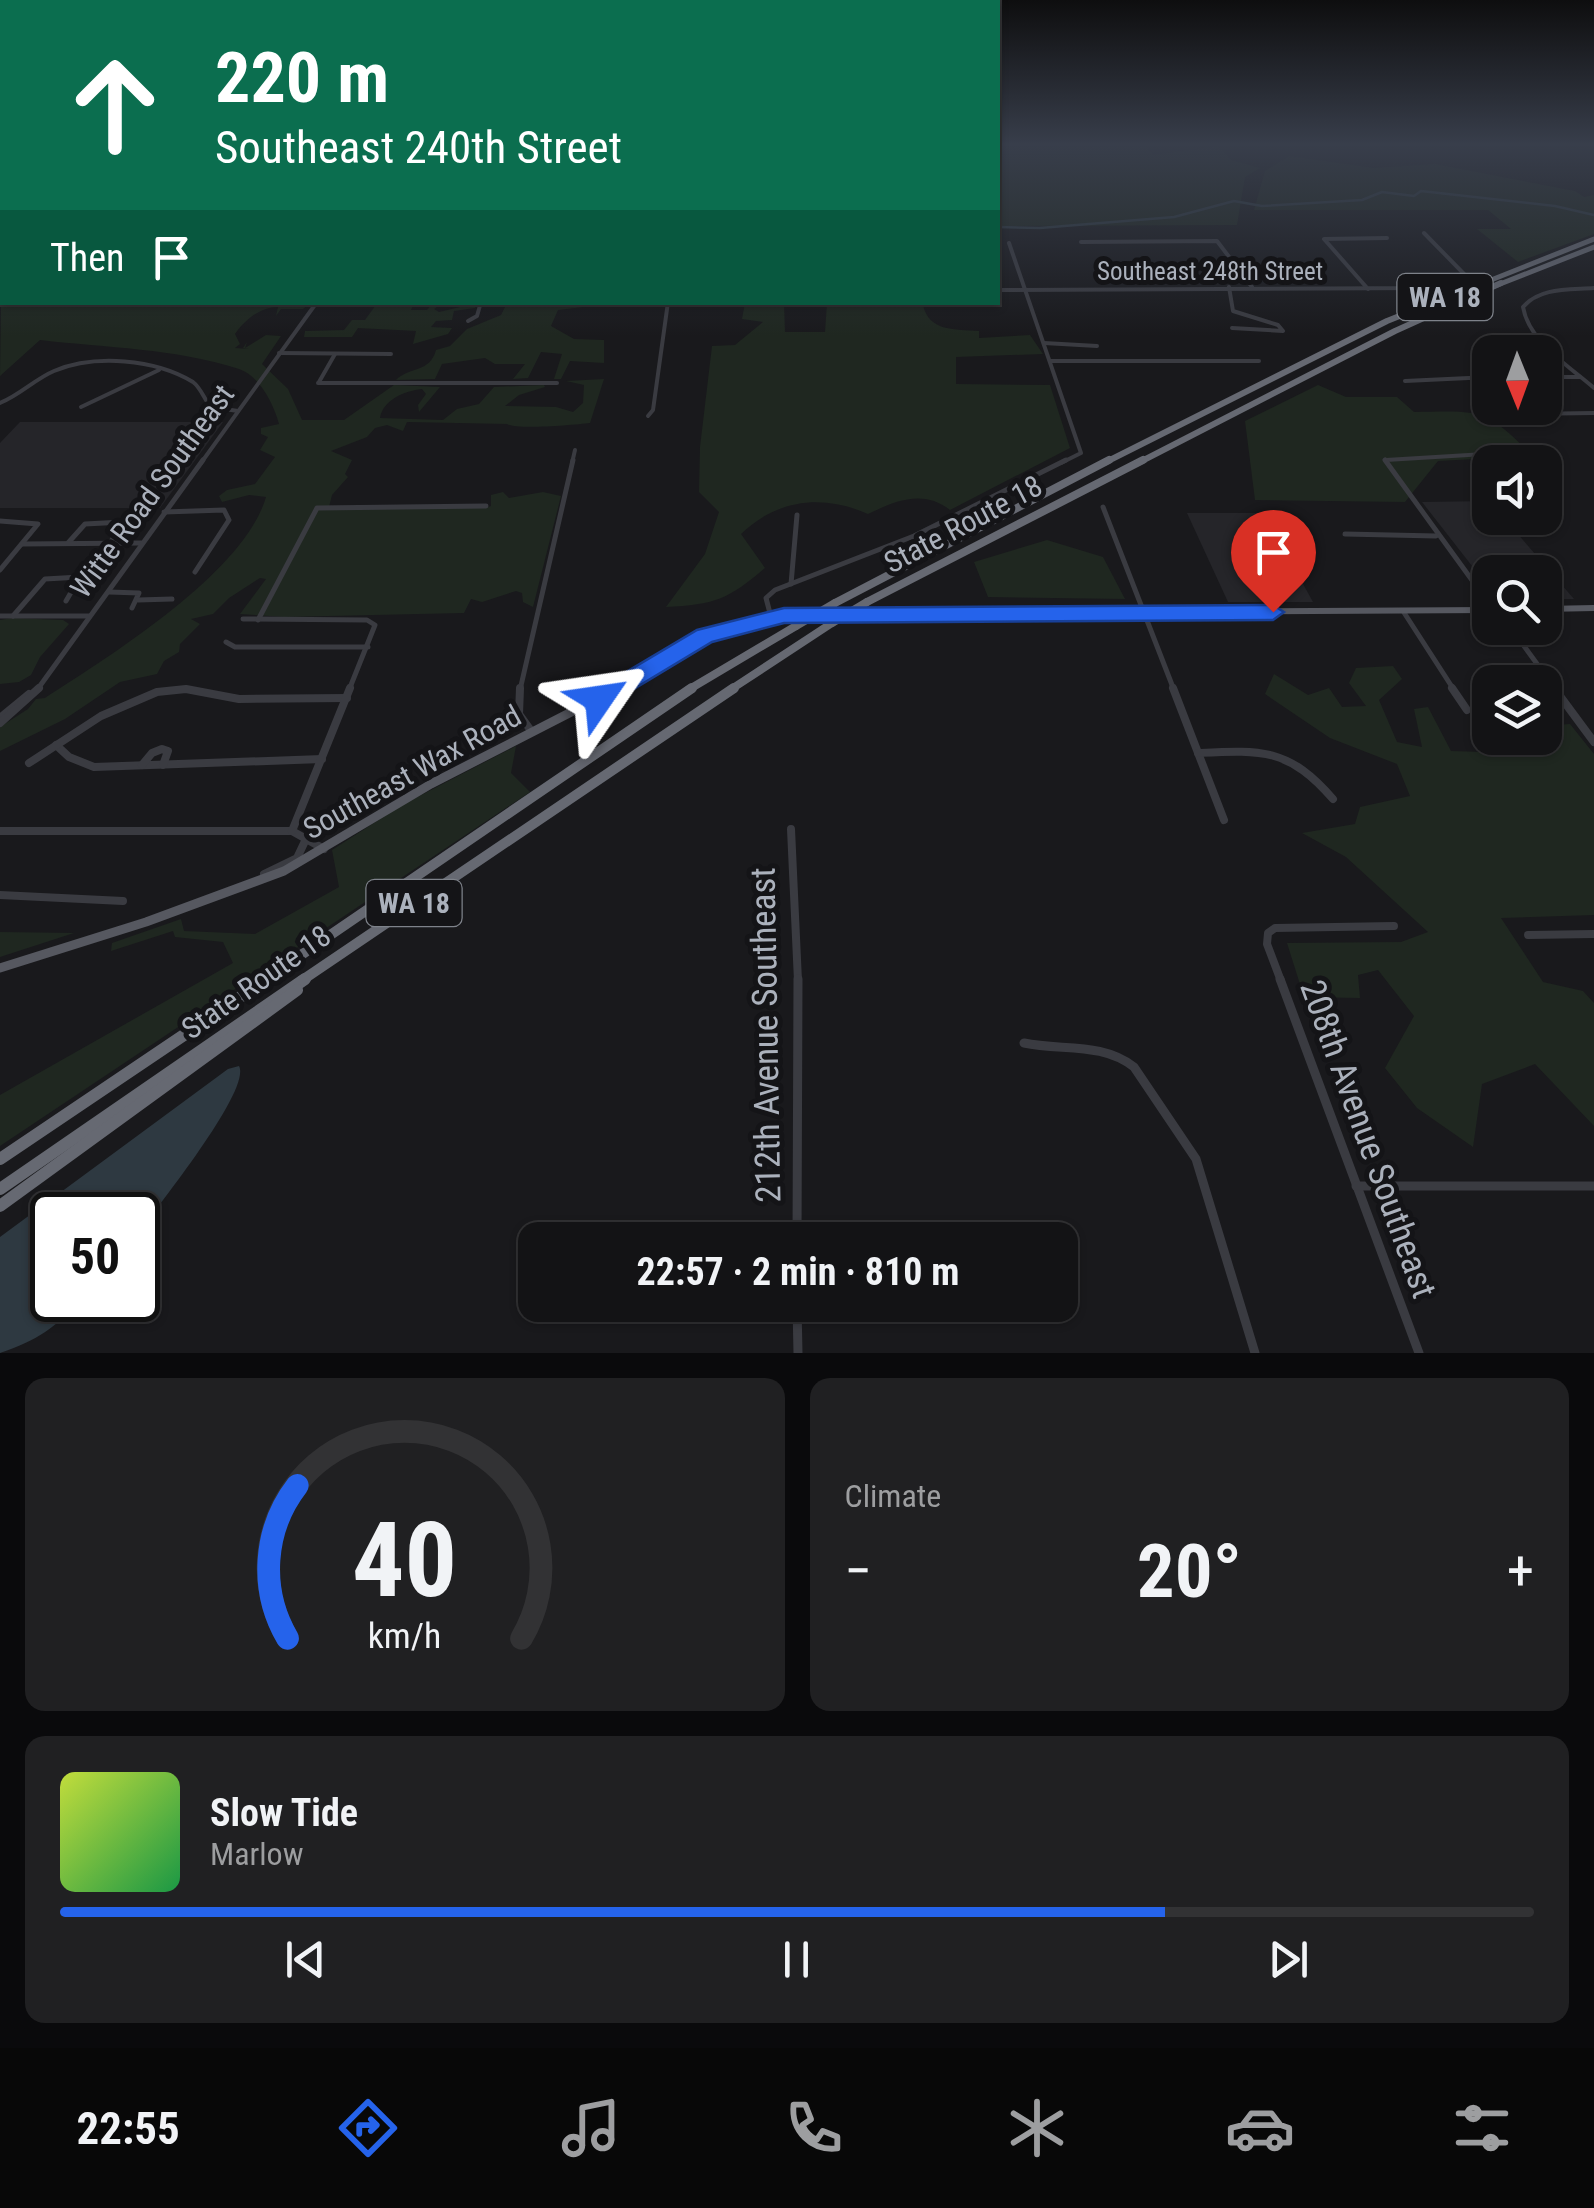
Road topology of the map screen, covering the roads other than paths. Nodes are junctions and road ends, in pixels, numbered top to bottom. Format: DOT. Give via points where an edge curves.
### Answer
graph roads {
  1 [pos="1424,233"];
  2 [pos="1387,238"];
  3 [pos="1594,239"];
  4 [pos="1008,242"];
  5 [pos="1081,242"];
  6 [pos="1594,247"];
  7 [pos="1230,287"];
  8 [pos="1252,287"];
  9 [pos="1024,288"];
  10 [pos="1594,288"];
  11 [pos="1368,289"];
  12 [pos="1000,290"];
  13 [pos="313,305"];
  14 [pos="480,305"];
  15 [pos="668,305"];
  16 [pos="468,321"];
  17 [pos="1232,328"];
  18 [pos="1044,343"];
  19 [pos="1097,346"];
  20 [pos="279,353"];
  21 [pos="336,353"];
  22 [pos="391,354"];
  23 [pos="1259,360"];
  24 [pos="1050,361"];
  25 [pos="160,370"];
  26 [pos="1562,377"];
  27 [pos="1582,377"];
  28 [pos="1472,378"];
  29 [pos="1405,381"];
  30 [pos="557,383"];
  31 [pos="1594,388"];
  32 [pos="0,403"];
  33 [pos="81,407"];
  34 [pos="238,411"];
  35 [pos="1562,414"];
  36 [pos="1594,414"];
  37 [pos="648,416"];
  38 [pos="575,450"];
  39 [pos="1472,455"];
  40 [pos="323,505"];
  41 [pos="486,506"];
  42 [pos="1103,507"];
  43 [pos="164,512"];
  44 [pos="797,516"];
  45 [pos="0,521"];
  46 [pos="1345,534"];
  47 [pos="1438,536"];
  48 [pos="110,543"];
  49 [pos="142,543"];
  50 [pos="22,544"];
  51 [pos="67,544"];
  52 [pos="0,570"];
  53 [pos="195,572"];
  54 [pos="1472,583"];
  55 [pos="790,584"];
  56 [pos="108,592"];
  57 [pos="172,599"];
  58 [pos="138,600"];
  59 [pos="66,601"];
  60 [pos="835,603"];
  61 [pos="132,608"];
  62 [pos="1594,608"];
  63 [pos="1472,609"];
  64 [pos="1562,609"];
  65 [pos="1144,612"];
  66 [pos="1403,612"];
  67 [pos="0,616"];
  68 [pos="13,616"];
  69 [pos="90,616"];
  70 [pos="771,617"];
  71 [pos="244,620"];
  72 [pos="258,620"];
  73 [pos="796,626"];
  74 [pos="226,642"];
  75 [pos="1523,645"];
  76 [pos="368,647"];
  77 [pos="34,691"];
  78 [pos="347,698"];
  79 [pos="1467,710"];
  80 [pos="0,721"];
  81 [pos="532,732"];
  82 [pos="1594,742"];
  83 [pos="56,745"];
  84 [pos="1198,753"];
  85 [pos="322,759"];
  86 [pos="28,763"];
  87 [pos="164,765"];
  88 [pos="141,766"];
  89 [pos="1333,799"];
  90 [pos="1224,820"];
  91 [pos="791,830"];
  92 [pos="0,831"];
  93 [pos="292,831"];
  94 [pos="306,839"];
  95 [pos="324,849"];
  96 [pos="244,886"];
  97 [pos="0,896"];
  98 [pos="124,901"];
  99 [pos="1394,926"];
  100 [pos="370,933"];
  101 [pos="1594,934"];
  102 [pos="1528,935"];
  103 [pos="0,968"];
  104 [pos="1024,1043"];
  105 [pos="53,1122"];
  106 [pos="0,1157"];
  107 [pos="1356,1186"];
  108 [pos="1594,1186"];
  109 [pos="0,1189"];
  110 [pos="0,1206"];
  111 [pos="797,1222"];
  112 [pos="798,1322"];
  113 [pos="798,1353"];
  114 [pos="1254,1353"];
  115 [pos="1419,1353"];
  1 -- 11 [label="street, Southeast 248th Street" via="1468,273 1423,288"];
  2 -- 11 [label="street" via="1324,239"];
  3 -- 60 [label="highway, State Route 18 / WA 18" via="1358,334"];
  4 -- 9 [label="street"];
  5 -- 8 [label="street" via="1217,241"];
  6 -- 100 [label="highway, State Route 18 / WA 18, bridge" via="1394,331 867,602"];
  7 -- 8 [label="street, Southeast 248th Street"];
  7 -- 9 [label="street, Southeast 248th Street"];
  7 -- 17 [label="street" via="1233,310 1282,331"];
  8 -- 11 [label="street, Southeast 248th Street"];
  9 -- 12 [label="street, Southeast 248th Street"];
  9 -- 18 [label="street"];
  10 -- 27 [label="street" via="1553,288 1523,301 1521,318"];
  13 -- 20 [label="street, Witte Road Southeast"];
  14 -- 16 [label="street"];
  15 -- 37 [label="street"];
  18 -- 19 [label="street"];
  18 -- 24 [label="street"];
  20 -- 21 [label="street"];
  20 -- 34 [label="street, Witte Road Southeast"];
  21 -- 22 [label="street"];
  21 -- 30 [label="street" via="318,383"];
  23 -- 24 [label="street"];
  24 -- 55 [label="street" via="1082,451 914,536"];
  25 -- 32 [label="street" via="95,361 65,366"];
  25 -- 33 [label="street"];
  25 -- 34 [label="street" via="198,385 210,407"];
  26 -- 27 [label="street"];
  27 -- 31 [label="street"];
  28 -- 29 [label="street"];
  34 -- 43 [label="street, Witte Road Southeast"];
  35 -- 36 [label="street"];
  38 -- 81 [label="street" via="519,692 519,714"];
  39 -- 47 [label="street" via="1385,460"];
  40 -- 41 [label="street"];
  40 -- 72 [label="street"];
  42 -- 65 [label="street"];
  43 -- 49 [label="street, Witte Road Southeast"];
  43 -- 53 [label="street" via="224,510 229,520"];
  44 -- 55 [label="street"];
  45 -- 50 [label="street" via="38,523"];
  46 -- 47 [label="street"];
  47 -- 54 [label="street"];
  48 -- 49 [label="street"];
  48 -- 51 [label="street"];
  48 -- 51 [label="street" via="124,524 85,524"];
  49 -- 56 [label="street, Witte Road Southeast"];
  50 -- 51 [label="street"];
  50 -- 52 [label="street"];
  55 -- 70 [label="street" via="768,595"];
  56 -- 58 [label="street" via="139,593"];
  56 -- 69 [label="street, Witte Road Southeast"];
  57 -- 58 [label="street"];
  58 -- 61 [label="street"];
  59 -- 68 [label="street" via="81,578 48,578"];
  60 -- 73 [label="highway, State Route 18 / WA 18, bridge"];
  62 -- 64 [label="main road"];
  63 -- 66 [label="main road, Southeast Wax Road"];
  65 -- 66 [label="main road, Southeast Wax Road"];
  65 -- 70 [label="main road, Southeast Wax Road"];
  65 -- 84 [label="street"];
  66 -- 79 [label="street"];
  67 -- 68 [label="street"];
  68 -- 69 [label="street"];
  69 -- 77 [label="street, Witte Road Southeast"];
  70 -- 81 [label="main road, Southeast Wax Road" via="705,636"];
  71 -- 72 [label="street"];
  72 -- 76 [label="street" via="367,620 375,625"];
  73 -- 105 [label="highway, State Route 18 / WA 18" via="701,681"];
  74 -- 76 [label="street"];
  75 -- 82 [label="street"];
  76 -- 78 [label="street"];
  77 -- 80 [label="street, Witte Road Southeast"];
  78 -- 83 [label="street" via="157,692"];
  78 -- 85 [label="street"];
  81 -- 95 [label="main road, Southeast Wax Road"];
  83 -- 86 [label="street"];
  83 -- 88 [label="street" via="81,764"];
  84 -- 89 [label="street" via="1279,752 1309,771"];
  84 -- 90 [label="street"];
  85 -- 87 [label="street"];
  85 -- 93 [label="street"];
  87 -- 88 [label="street"];
  87 -- 88 [label="street" via="168,751 162,748"];
  91 -- 111 [label="street, 212th Avenue Southeast" via="798,921"];
  92 -- 93 [label="street"];
  93 -- 94 [label="street"];
  94 -- 95 [label="street"];
  94 -- 96 [label="street" via="298,858"];
  95 -- 96 [label="main road, Southeast Wax Road"];
  96 -- 103 [label="main road, Southeast Wax Road"];
  97 -- 98 [label="street"];
  99 -- 107 [label="street, 208th Avenue Southeast" via="1275,928 1268,934"];
  100 -- 109 [label="highway, State Route 18 / WA 18"];
  100 -- 110 [label="highway"];
  101 -- 102 [label="street"];
  104 -- 114 [label="street" via="1106,1049 1134,1066 1196,1159"];
  105 -- 106 [label="highway, State Route 18 / WA 18"];
  107 -- 108 [label="street"];
  107 -- 115 [label="street, 208th Avenue Southeast"];
  112 -- 113 [label="street"];
}
